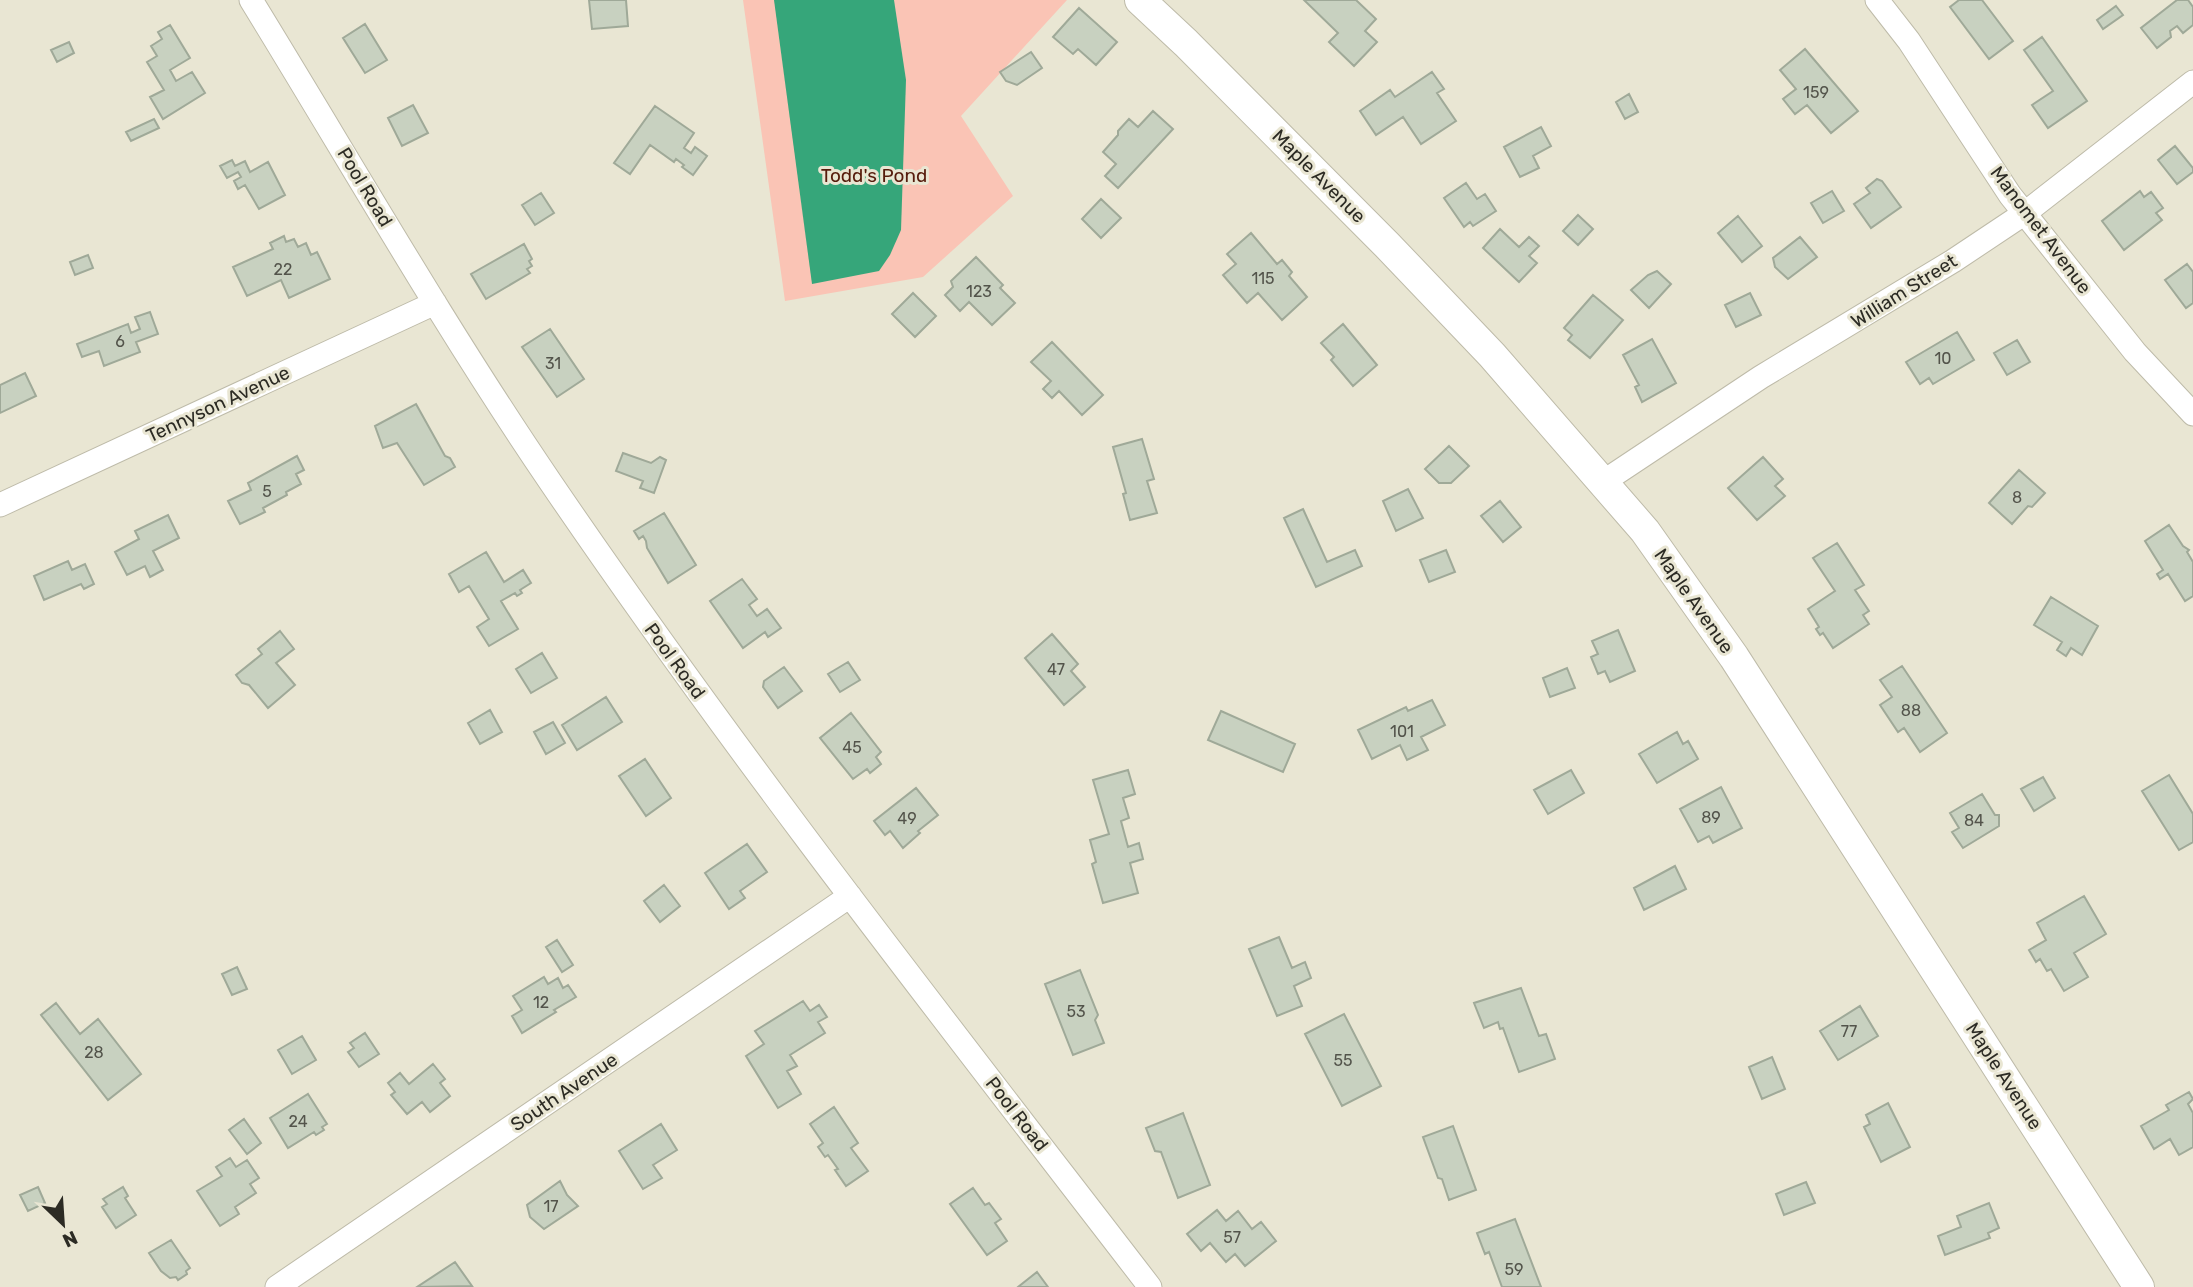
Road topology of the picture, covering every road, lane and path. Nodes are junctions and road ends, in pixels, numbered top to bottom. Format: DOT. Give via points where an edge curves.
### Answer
graph roads {
  1 [pos="251,0"];
  2 [pos="1140,0"];
  3 [pos="1877,0"];
  4 [pos="2193,82"];
  5 [pos="2025,213"];
  6 [pos="435,303"];
  7 [pos="2193,414"];
  8 [pos="1603,482"];
  9 [pos="0,505"];
  10 [pos="850,896"];
  11 [pos="277,1287"];
  12 [pos="1150,1287"];
  13 [pos="2139,1287"];
  1 -- 6 [label="street, Pool Road"];
  2 -- 8 [label="main road, Maple Avenue" via="1387,245 1492,355"];
  3 -- 5 [label="street, Manomet Avenue"];
  4 -- 5 [label="street, William Street"];
  5 -- 7 [label="street, Manomet Avenue" via="2135,352"];
  5 -- 8 [label="street, William Street" via="1760,377"];
  6 -- 9 [label="street, Tennyson Avenue"];
  6 -- 10 [label="street, Pool Road" via="644,618"];
  8 -- 13 [label="main road, Maple Avenue" via="1645,531 1734,657"];
  10 -- 11 [label="street, South Avenue"];
  10 -- 12 [label="street, Pool Road"];
}
